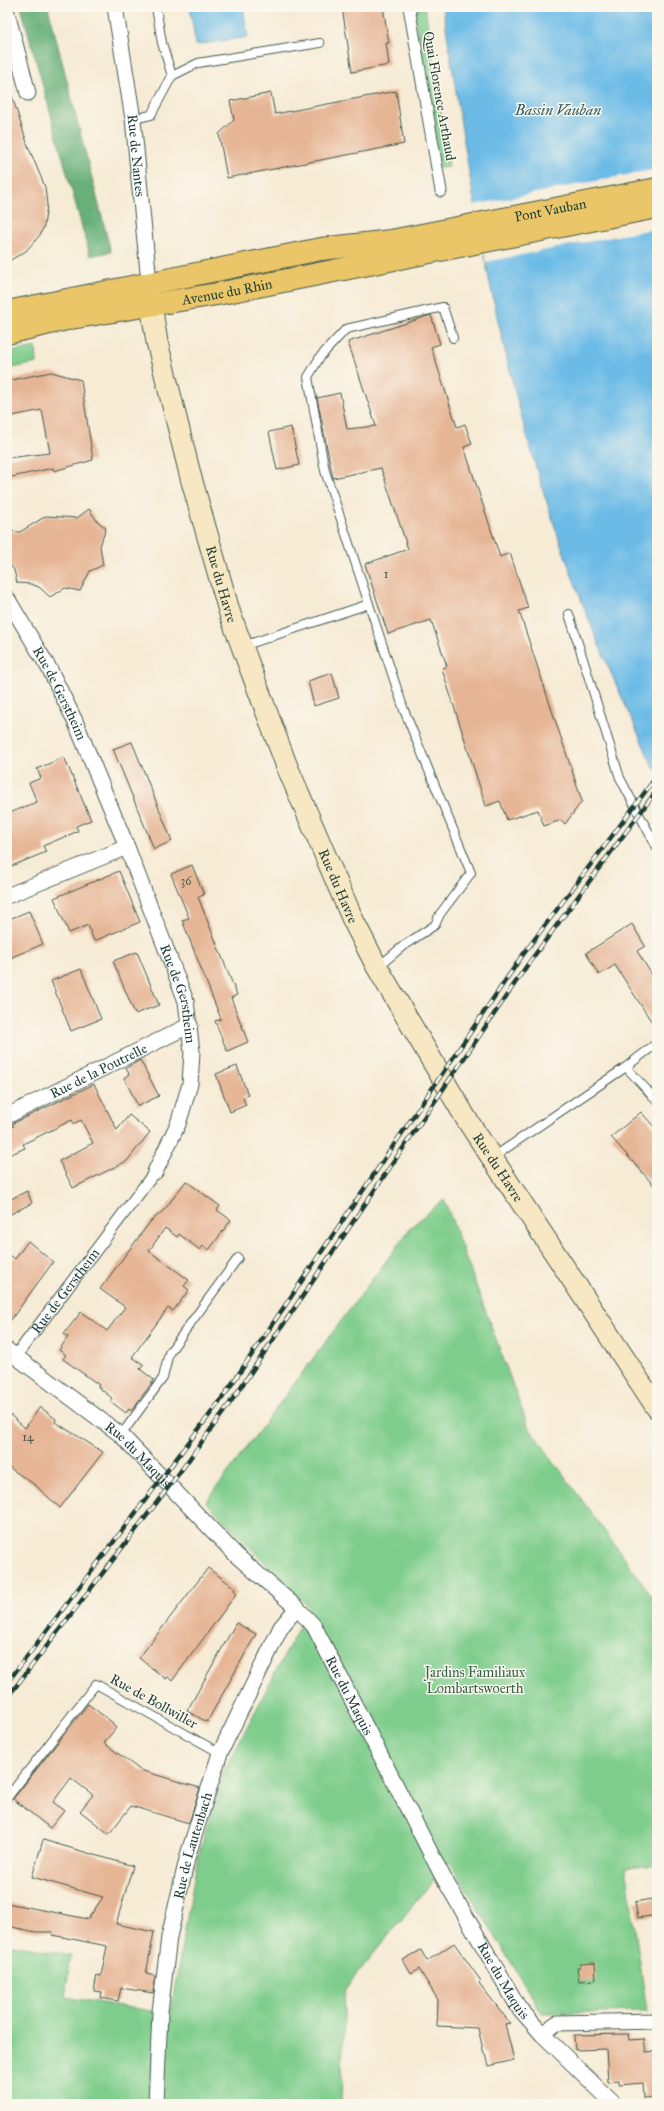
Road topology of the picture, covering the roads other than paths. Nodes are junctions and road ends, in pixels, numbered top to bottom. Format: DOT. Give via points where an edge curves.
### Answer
graph roads {
  1 [pos="115,7"];
  2 [pos="156,7"];
  3 [pos="409,7"];
  4 [pos="7,13"];
  5 [pos="320,43"];
  6 [pos="172,76"];
  7 [pos="28,93"];
  8 [pos="133,119"];
  9 [pos="657,189"];
  10 [pos="441,191"];
  11 [pos="657,207"];
  12 [pos="445,240"];
  13 [pos="150,295"];
  14 [pos="7,312"];
  15 [pos="7,333"];
  16 [pos="453,338"];
  17 [pos="7,598"];
  18 [pos="369,604"];
  19 [pos="568,614"];
  20 [pos="242,647"];
  21 [pos="127,847"];
  22 [pos="657,848"];
  23 [pos="7,896"];
  24 [pos="377,967"];
  25 [pos="190,1025"];
  26 [pos="657,1043"];
  27 [pos="626,1067"];
  28 [pos="657,1101"];
  29 [pos="7,1116"];
  30 [pos="492,1158"];
  31 [pos="155,1172"];
  32 [pos="238,1258"];
  33 [pos="10,1358"];
  34 [pos="657,1408"];
  35 [pos="121,1435"];
  36 [pos="297,1608"];
  37 [pos="220,1753"];
  38 [pos="7,1798"];
  39 [pos="657,2021"];
  40 [pos="542,2034"];
  41 [pos="156,2104"];
  42 [pos="614,2104"];
  1 -- 8 [label="street, Rue de Nantes"];
  2 -- 6 [label="lane" via="162,43"];
  3 -- 10 [label="street, Quai Florence Arthaud"];
  4 -- 7 [label="street"];
  5 -- 6 [label="lane" via="198,63"];
  6 -- 8 [label="lane" via="151,115"];
  8 -- 13 [label="street, Rue de Nantes"];
  9 -- 12 [label="main road, Pont Vauban"];
  11 -- 12 [label="main road, Pont Vauban"];
  12 -- 13 [label="main road, Avenue du Rhin" via="391,241 321,249"];
  13 -- 14 [label="main road, Avenue du Rhin"];
  13 -- 15 [label="main road, Avenue du Rhin"];
  13 -- 20 [label="main road, Rue du Havre" via="157,342 191,478"];
  16 -- 18 [label="lane" via="443,307 346,329 320,356 308,377 325,471"];
  17 -- 21 [label="street, Rue de Gerstheim" via="65,699"];
  18 -- 20 [label="lane"];
  18 -- 24 [label="lane" via="404,710 471,873 440,914 435,926 403,946"];
  19 -- 22 [label="lane" via="620,778"];
  20 -- 24 [label="main road, Rue du Havre" via="289,770 353,920"];
  21 -- 23 [label="street"];
  21 -- 25 [label="street, Rue de Gerstheim" via="186,1001"];
  24 -- 30 [label="main road, Rue du Havre"];
  25 -- 29 [label="street, Rue de la Poutrelle"];
  25 -- 31 [label="street, Rue de Gerstheim" via="190,1084 178,1124"];
  26 -- 27 [label="lane"];
  27 -- 28 [label="lane"];
  27 -- 30 [label="lane"];
  30 -- 34 [label="main road, Rue du Havre"];
  31 -- 33 [label="street, Rue de Gerstheim"];
  32 -- 35 [label="lane" via="170,1353 164,1378"];
  33 -- 35 [label="street, Rue du Maquis"];
  35 -- 36 [label="street, Rue du Maquis" via="237,1556"];
  36 -- 37 [label="street, Rue de Lautenbach" via="281,1627"];
  36 -- 40 [label="street, Rue du Maquis" via="314,1626 443,1878 519,2008"];
  37 -- 38 [label="lane, Rue de Bollwiller" via="96,1684"];
  37 -- 41 [label="street, Rue de Lautenbach" via="188,1855 169,1937 160,2012"];
  39 -- 40 [label="street" via="557,2023"];
  40 -- 42 [label="street, Rue du Maquis"];
}
